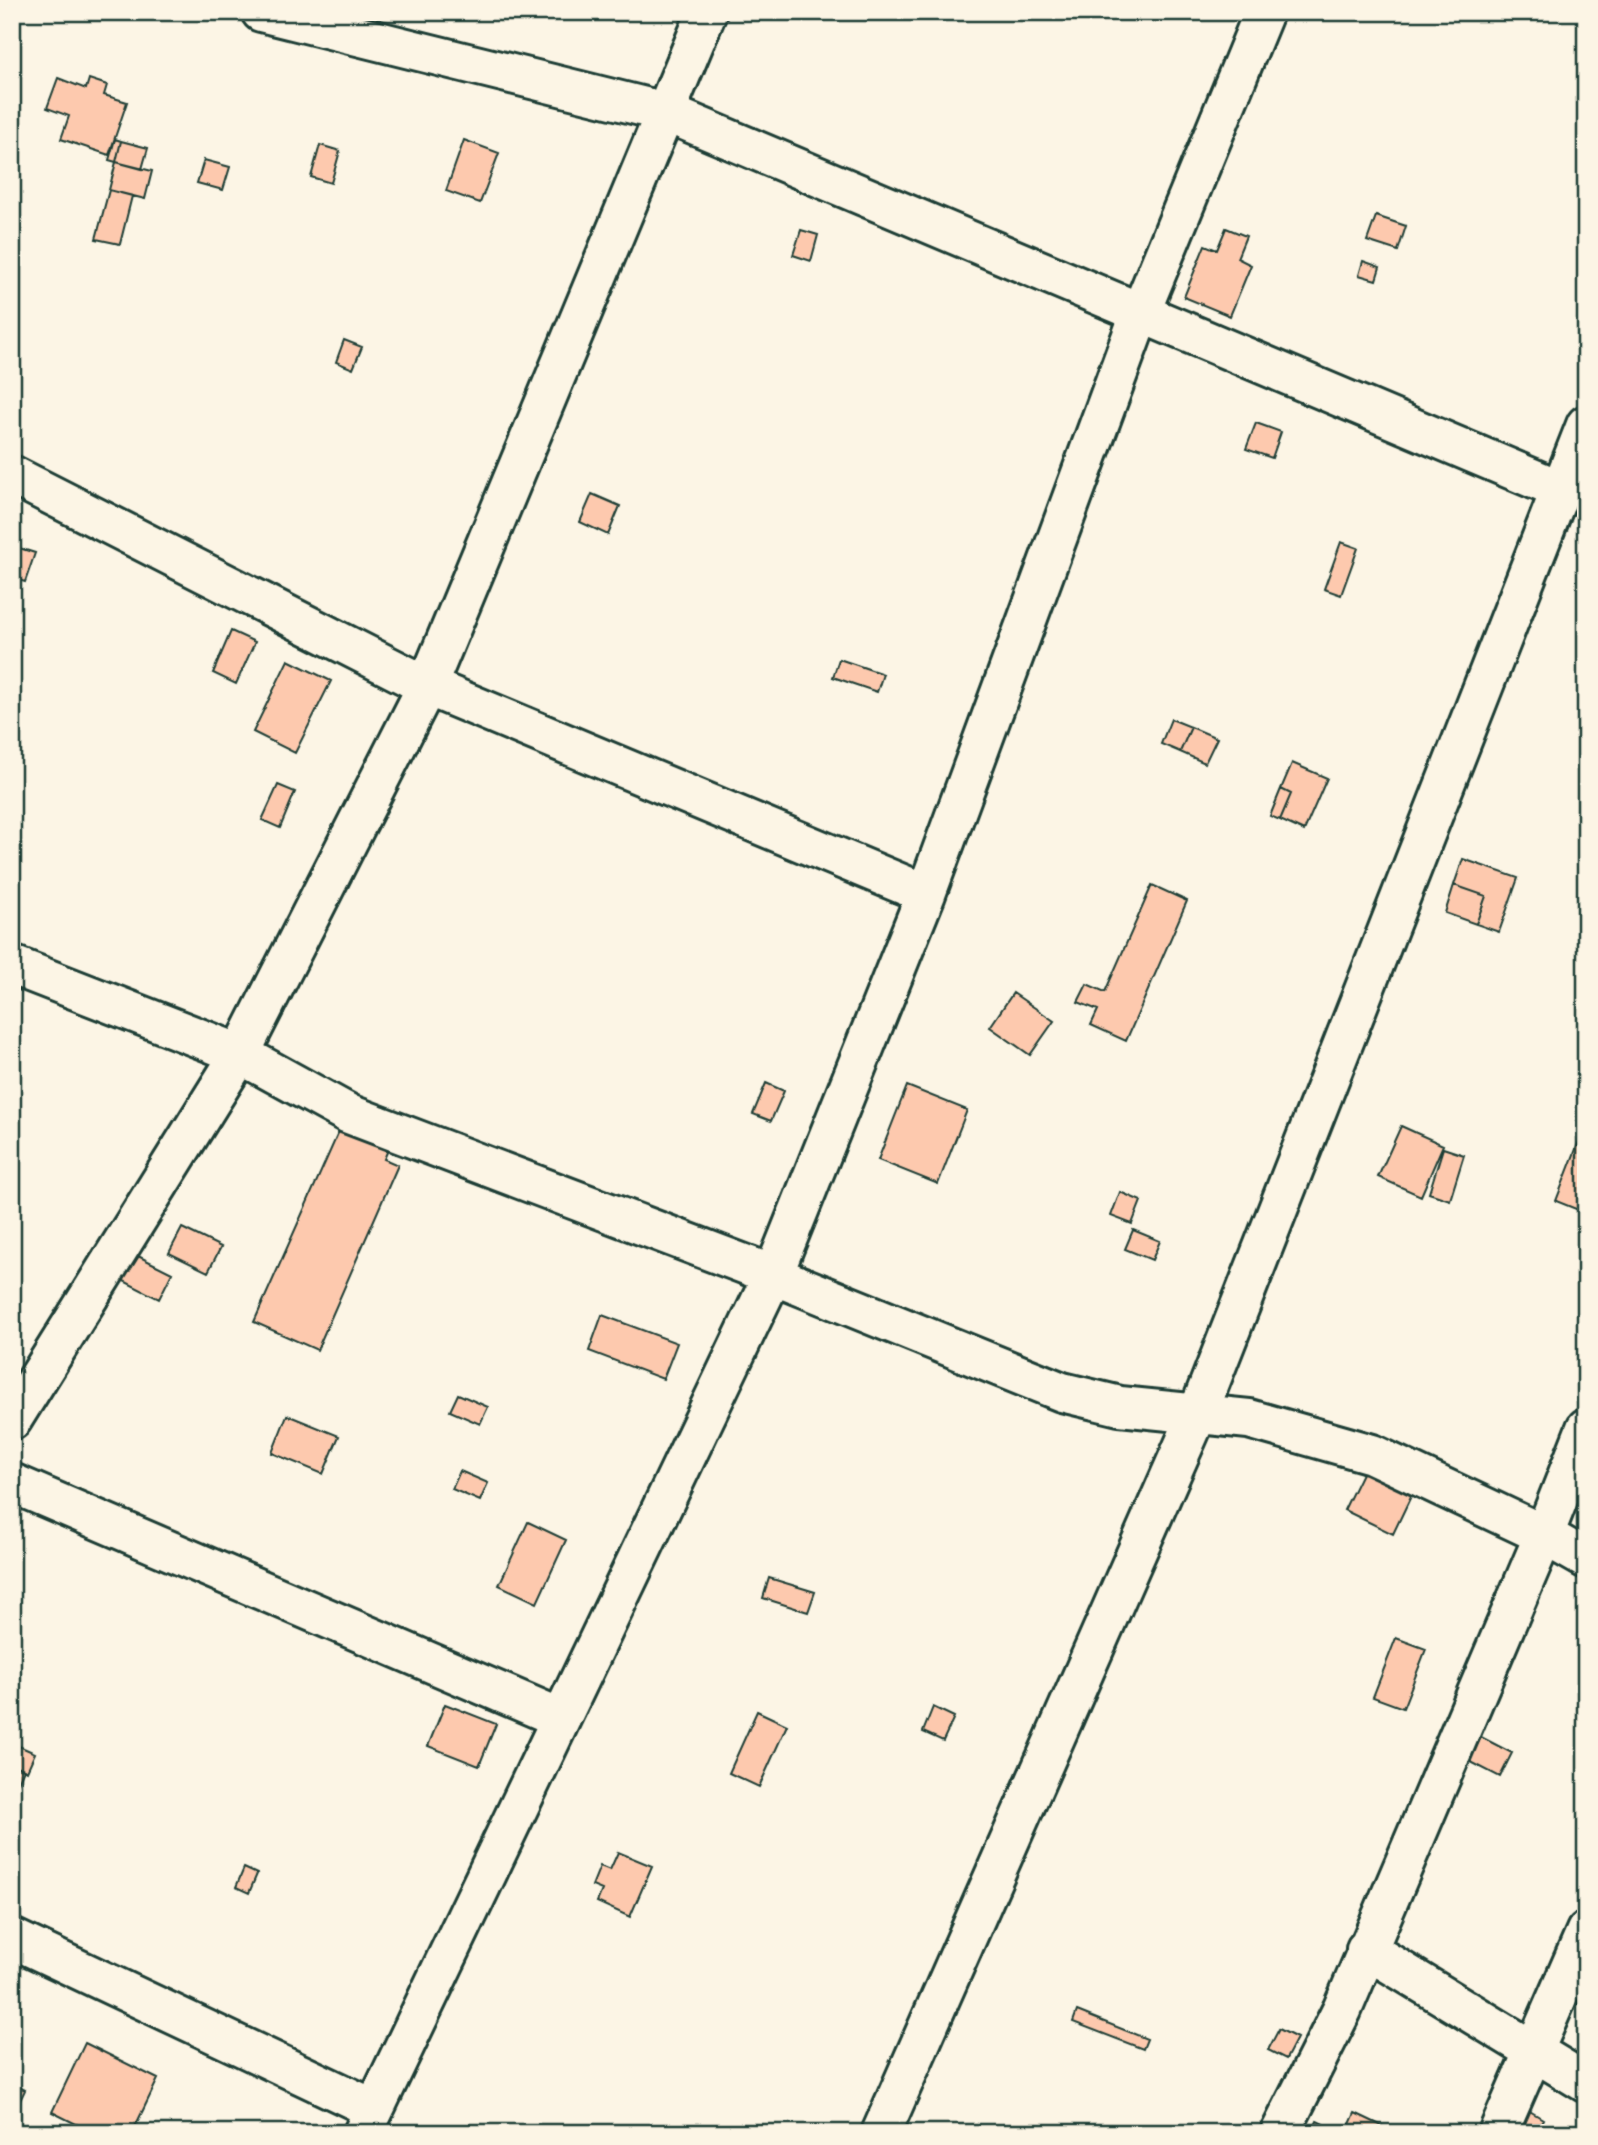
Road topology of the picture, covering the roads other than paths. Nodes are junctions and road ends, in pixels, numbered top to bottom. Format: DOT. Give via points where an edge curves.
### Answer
graph roads {
  1 [pos="261,12"];
  2 [pos="707,12"];
  3 [pos="1264,12"];
  4 [pos="665,112"];
  5 [pos="1141,311"];
  6 [pos="1586,425"];
  7 [pos="12,475"];
  8 [pos="1558,489"];
  9 [pos="427,686"];
  10 [pos="926,894"];
  11 [pos="12,965"];
  12 [pos="240,1054"];
  13 [pos="773,1275"];
  14 [pos="1198,1413"];
  15 [pos="12,1420"];
  16 [pos="1586,1428"];
  17 [pos="12,1483"];
  18 [pos="1544,1535"];
  19 [pos="1586,1559"];
  20 [pos="560,1718"];
  21 [pos="1586,1931"];
  22 [pos="12,1938"];
  23 [pos="1366,1948"];
  24 [pos="1533,2051"];
  25 [pos="1586,2083"];
  26 [pos="369,2121"];
  27 [pos="881,2133"];
  28 [pos="1279,2133"];
  29 [pos="1498,2133"];
  1 -- 4 [label="street"];
  2 -- 4 [label="street"];
  3 -- 5 [label="street"];
  4 -- 5 [label="street"];
  4 -- 9 [label="street"];
  5 -- 8 [label="street"];
  5 -- 10 [label="street"];
  6 -- 8 [label="street"];
  7 -- 9 [label="street"];
  8 -- 14 [label="street"];
  9 -- 10 [label="street"];
  9 -- 12 [label="street"];
  10 -- 13 [label="street"];
  11 -- 12 [label="street"];
  12 -- 13 [label="street" via="349,1114"];
  12 -- 15 [label="street"];
  13 -- 14 [label="street" via="1062,1392 1120,1406"];
  13 -- 20 [label="street"];
  14 -- 18 [label="street" via="1249,1419 1372,1454"];
  14 -- 27 [label="street"];
  16 -- 18 [label="street"];
  17 -- 20 [label="street"];
  18 -- 19 [label="street"];
  18 -- 23 [label="street"];
  20 -- 26 [label="street"];
  21 -- 24 [label="street"];
  22 -- 26 [label="street"];
  23 -- 24 [label="street"];
  23 -- 28 [label="street" via="1342,2010"];
  24 -- 25 [label="street"];
  24 -- 29 [label="street"];
}
